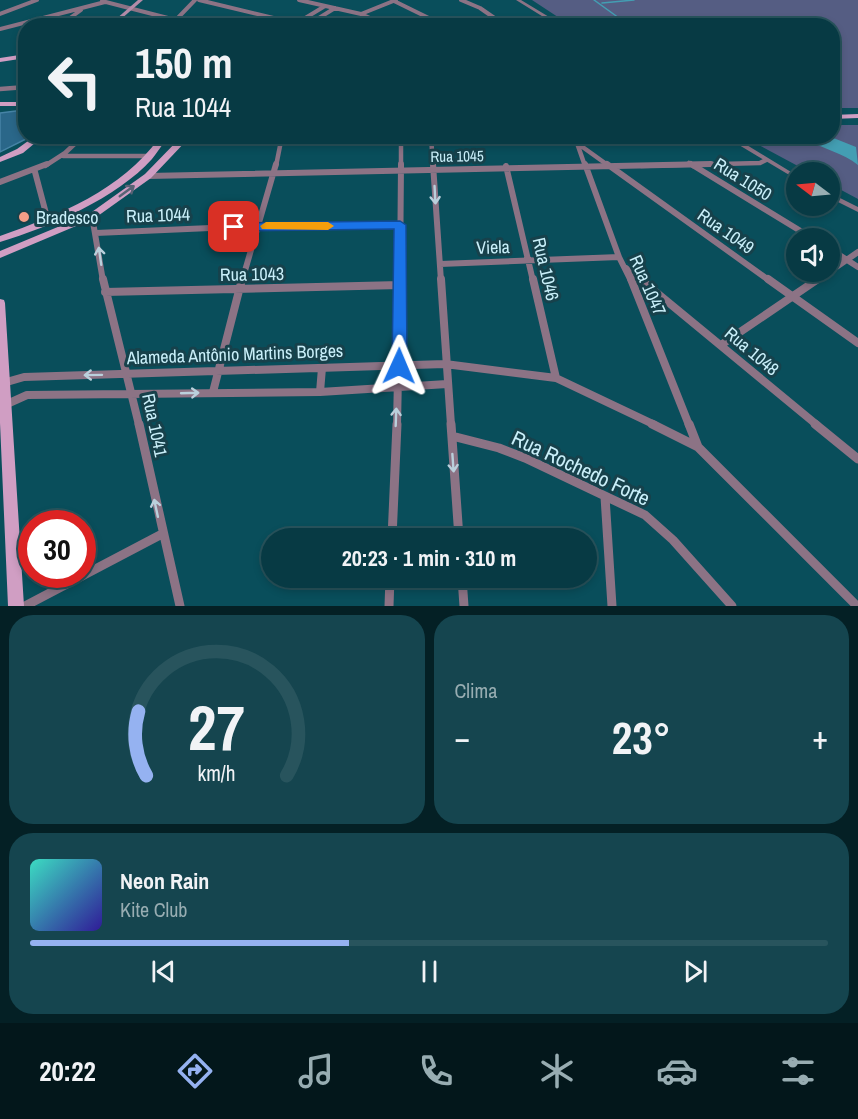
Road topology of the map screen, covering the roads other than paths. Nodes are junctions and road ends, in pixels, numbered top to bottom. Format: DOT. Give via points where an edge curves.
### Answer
graph roads {
  1 [pos="37,0"];
  2 [pos="96,0"];
  3 [pos="141,0"];
  4 [pos="149,0"];
  5 [pos="197,0"];
  6 [pos="299,0"];
  7 [pos="395,0"];
  8 [pos="463,0"];
  9 [pos="518,0"];
  10 [pos="310,1"];
  11 [pos="105,2"];
  12 [pos="326,6"];
  13 [pos="85,7"];
  14 [pos="131,8"];
  15 [pos="335,8"];
  16 [pos="138,10"];
  17 [pos="0,14"];
  18 [pos="361,14"];
  19 [pos="42,18"];
  20 [pos="70,18"];
  21 [pos="119,18"];
  22 [pos="129,18"];
  23 [pos="168,18"];
  24 [pos="178,18"];
  25 [pos="276,18"];
  26 [pos="306,18"];
  27 [pos="319,18"];
  28 [pos="370,18"];
  29 [pos="430,18"];
  30 [pos="494,18"];
  31 [pos="548,18"];
  32 [pos="18,24"];
  33 [pos="0,29"];
  34 [pos="18,53"];
  35 [pos="0,54"];
  36 [pos="18,55"];
  37 [pos="0,60"];
  38 [pos="18,88"];
  39 [pos="0,89"];
  40 [pos="18,98"];
  41 [pos="4,104"];
  42 [pos="858,116"];
  43 [pos="840,117"];
  44 [pos="28,144"];
  45 [pos="75,144"];
  46 [pos="156,144"];
  47 [pos="180,144"];
  48 [pos="280,144"];
  49 [pos="401,144"];
  50 [pos="432,144"];
  51 [pos="577,144"];
  52 [pos="578,144"];
  53 [pos="740,144"];
  54 [pos="63,156"];
  55 [pos="151,156"];
  56 [pos="1,160"];
  57 [pos="766,160"];
  58 [pos="689,163"];
  59 [pos="584,165"];
  60 [pos="607,165"];
  61 [pos="506,166"];
  62 [pos="434,168"];
  63 [pos="401,169"];
  64 [pos="786,171"];
  65 [pos="35,172"];
  66 [pos="274,173"];
  67 [pos="130,174"];
  68 [pos="147,177"];
  69 [pos="0,182"];
  70 [pos="840,200"];
  71 [pos="858,210"];
  72 [pos="92,216"];
  73 [pos="48,221"];
  74 [pos="400,225"];
  75 [pos="256,226"];
  76 [pos="796,228"];
  77 [pos="96,233"];
  78 [pos="0,239"];
  79 [pos="858,252"];
  80 [pos="0,255"];
  81 [pos="840,255"];
  82 [pos="619,257"];
  83 [pos="528,260"];
  84 [pos="847,260"];
  85 [pos="440,264"];
  86 [pos="626,267"];
  87 [pos="858,267"];
  88 [pos="400,285"];
  89 [pos="239,289"];
  90 [pos="105,292"];
  91 [pos="792,296"];
  92 [pos="0,303"];
  93 [pos="858,343"];
  94 [pos="721,345"];
  95 [pos="445,364"];
  96 [pos="399,366"];
  97 [pos="322,368"];
  98 [pos="219,370"];
  99 [pos="127,374"];
  100 [pos="556,378"];
  101 [pos="3,382"];
  102 [pos="447,384"];
  103 [pos="398,388"];
  104 [pos="213,392"];
  105 [pos="321,392"];
  106 [pos="132,395"];
  107 [pos="7,404"];
  108 [pos="452,436"];
  109 [pos="698,447"];
  110 [pos="858,459"];
  111 [pos="605,497"];
  112 [pos="392,528"];
  113 [pos="458,528"];
  114 [pos="162,534"];
  115 [pos="390,588"];
  116 [pos="463,588"];
  117 [pos="16,606"];
  118 [pos="25,606"];
  119 [pos="180,606"];
  120 [pos="389,606"];
  121 [pos="464,606"];
  122 [pos="612,606"];
  123 [pos="732,606"];
  124 [pos="857,606"];
  1 -- 17 [label="street"];
  2 -- 11 [label="street"];
  2 -- 13 [label="street"];
  3 -- 14 [label="main road"];
  4 -- 16 [label="main road"];
  5 -- 24 [label="street"];
  5 -- 25 [label="street"];
  6 -- 10 [label="street"];
  7 -- 18 [label="street"];
  7 -- 29 [label="street"];
  8 -- 30 [label="street"];
  9 -- 31 [label="street"];
  10 -- 12 [label="street"];
  11 -- 13 [label="street"];
  11 -- 14 [label="street"];
  12 -- 15 [label="street"];
  12 -- 26 [label="street"];
  13 -- 19 [label="street"];
  13 -- 20 [label="street"];
  14 -- 16 [label="street"];
  14 -- 21 [label="main road"];
  15 -- 18 [label="street"];
  15 -- 27 [label="street"];
  16 -- 22 [label="main road"];
  16 -- 23 [label="street"];
  18 -- 28 [label="street"];
  32 -- 33 [label="street"];
  34 -- 35 [label="main road"];
  36 -- 37 [label="main road"];
  38 -- 39 [label="street"];
  40 -- 41 [label="main road"];
  42 -- 43 [label="main road"];
  44 -- 56 [label="main road"];
  45 -- 54 [label="street"];
  46 -- 55 [label="main road"];
  47 -- 68 [label="main road"];
  48 -- 66 [label="street"];
  49 -- 63 [label="street"];
  50 -- 62 [label="street"];
  51 -- 59 [label="street, Rua 1047"];
  52 -- 60 [label="street, Rua 1049"];
  53 -- 57 [label="street"];
  54 -- 55 [label="street"];
  54 -- 65 [label="street"];
  55 -- 67 [label="main road"];
  57 -- 58 [label="street, Rua 1045"];
  57 -- 64 [label="street"];
  58 -- 60 [label="street, Rua 1045"];
  58 -- 76 [label="street, Rua 1050"];
  59 -- 60 [label="street, Rua 1045"];
  59 -- 61 [label="street, Rua 1045"];
  59 -- 82 [label="street, Rua 1047"];
  60 -- 91 [label="street, Rua 1049"];
  61 -- 62 [label="street, Rua 1045"];
  61 -- 83 [label="street, Rua 1046"];
  62 -- 63 [label="street, Rua 1045"];
  62 -- 85 [label="street, one-way"];
  63 -- 66 [label="street, Rua 1045"];
  63 -- 74 [label="street"];
  65 -- 69 [label="street"];
  65 -- 73 [label="street"];
  66 -- 68 [label="street, Rua 1045"];
  66 -- 75 [label="street"];
  67 -- 68 [label="main road"];
  67 -- 73 [label="main road"];
  72 -- 68 [label="main road, one-way"];
  70 -- 71 [label="street"];
  72 -- 77 [label="street, Rua 1041"];
  72 -- 80 [label="main road"];
  73 -- 78 [label="main road"];
  74 -- 75 [label="street, Rua 1044"];
  74 -- 88 [label="street"];
  75 -- 77 [label="street, Rua 1044"];
  75 -- 89 [label="street"];
  90 -- 77 [label="street, Rua 1041, one-way"];
  79 -- 84 [label="street"];
  81 -- 84 [label="street"];
  82 -- 83 [label="street, Viela"];
  82 -- 86 [label="street, Rua 1047"];
  83 -- 85 [label="street, Viela"];
  83 -- 100 [label="street, Rua 1046"];
  84 -- 87 [label="street"];
  84 -- 91 [label="street"];
  85 -- 95 [label="street"];
  86 -- 94 [label="street, Rua 1048"];
  86 -- 109 [label="street, Rua 1047"];
  88 -- 89 [label="street, Rua 1043"];
  88 -- 96 [label="street"];
  89 -- 90 [label="street, Rua 1043"];
  89 -- 98 [label="street"];
  90 -- 99 [label="street, Rua 1041"];
  91 -- 93 [label="street, Rua 1049"];
  91 -- 94 [label="street"];
  92 -- 101 [label="main road"];
  94 -- 110 [label="street, Rua 1048"];
  95 -- 96 [label="street, Alameda Antônio Martins Borges"];
  95 -- 100 [label="street, Alameda Antônio Martins Borges"];
  95 -- 102 [label="street"];
  96 -- 97 [label="street, Alameda Antônio Martins Borges"];
  96 -- 103 [label="street"];
  97 -- 98 [label="street, Alameda Antônio Martins Borges"];
  97 -- 105 [label="street"];
  98 -- 99 [label="street, Alameda Antônio Martins Borges"];
  98 -- 104 [label="street"];
  99 -- 101 [label="street, Alameda Antônio Martins Borges, one-way" via="24,377"];
  99 -- 106 [label="street, Rua 1041"];
  100 -- 109 [label="street, Alameda Antônio Martins Borges"];
  101 -- 107 [label="main road"];
  102 -- 103 [label="street, Alameda Antônio Martins Borges"];
  102 -- 108 [label="street"];
  103 -- 105 [label="street, Alameda Antônio Martins Borges"];
  112 -- 103 [label="street, one-way"];
  104 -- 105 [label="street, Alameda Antônio Martins Borges"];
  106 -- 104 [label="street, Alameda Antônio Martins Borges, one-way"];
  106 -- 107 [label="street, Alameda Antônio Martins Borges" via="27,395"];
  114 -- 106 [label="street, Rua 1041, one-way"];
  107 -- 117 [label="main road"];
  108 -- 111 [label="street, Rua Rochedo Forte" via="525,458"];
  108 -- 113 [label="street, one-way"];
  109 -- 124 [label="street, Alameda Antônio Martins Borges"];
  111 -- 122 [label="street"];
  111 -- 123 [label="street, Rua Rochedo Forte" via="645,515 659,526"];
  114 -- 118 [label="street"];
  114 -- 119 [label="street, Rua 1041"];
  115 -- 120 [label="street"];
  116 -- 121 [label="street"];
}
